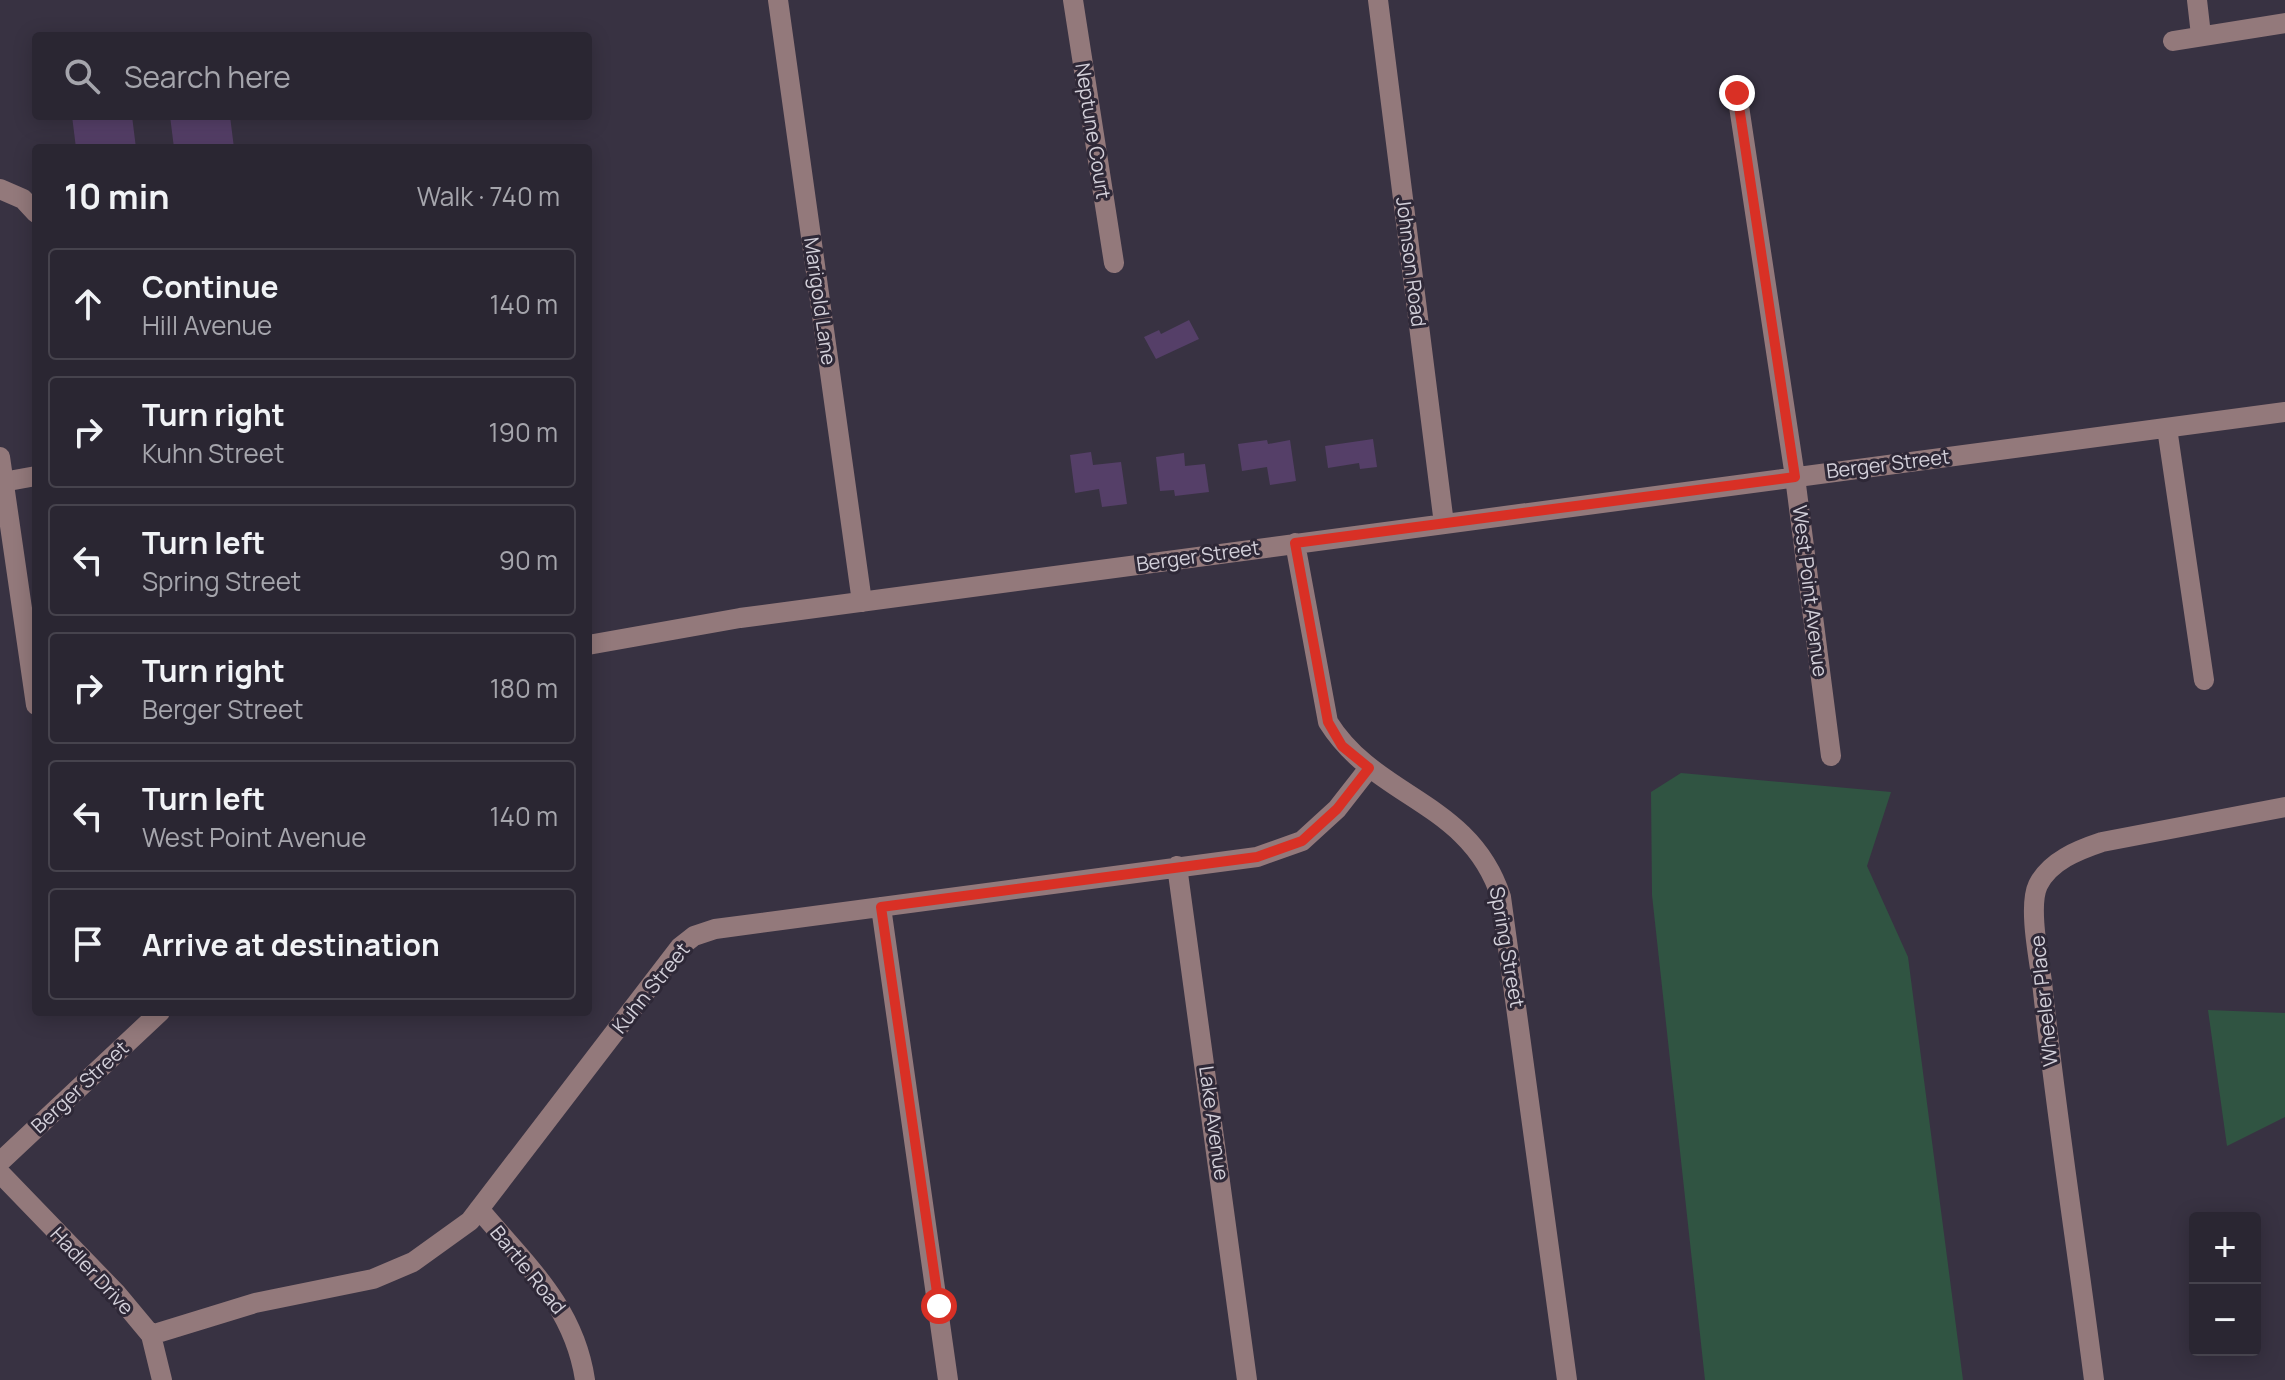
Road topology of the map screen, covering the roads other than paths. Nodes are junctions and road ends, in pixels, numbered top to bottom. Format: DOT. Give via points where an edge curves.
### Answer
graph roads {
  1 [pos="778,0"];
  2 [pos="1073,0"];
  3 [pos="1378,0"];
  4 [pos="2197,0"];
  5 [pos="2285,23"];
  6 [pos="2201,35"];
  7 [pos="2173,41"];
  8 [pos="1737,93"];
  9 [pos="0,189"];
  10 [pos="32,209"];
  11 [pos="1114,263"];
  12 [pos="2285,412"];
  13 [pos="2167,428"];
  14 [pos="0,457"];
  15 [pos="32,477"];
  16 [pos="1795,477"];
  17 [pos="3,482"];
  18 [pos="1444,524"];
  19 [pos="1295,543"];
  20 [pos="862,602"];
  21 [pos="592,644"];
  22 [pos="32,678"];
  23 [pos="2204,680"];
  24 [pos="1831,756"];
  25 [pos="1369,768"];
  26 [pos="2285,807"];
  27 [pos="1177,866"];
  28 [pos="881,907"];
  29 [pos="156,1016"];
  30 [pos="0,1162"];
  31 [pos="0,1173"];
  32 [pos="479,1209"];
  33 [pos="151,1335"];
  34 [pos="162,1380"];
  35 [pos="585,1380"];
  36 [pos="948,1380"];
  37 [pos="1247,1380"];
  38 [pos="1567,1380"];
  39 [pos="2094,1380"];
  1 -- 20 [label="street, Marigold Lane"];
  2 -- 11 [label="street, Neptune Court"];
  3 -- 18 [label="street, Johnson Road"];
  4 -- 6 [label="street"];
  5 -- 6 [label="street"];
  6 -- 7 [label="street"];
  8 -- 16 [label="street, West Point Avenue"];
  9 -- 10 [label="street"];
  12 -- 13 [label="street, Berger Street"];
  13 -- 16 [label="street, Berger Street"];
  13 -- 23 [label="street"];
  14 -- 17 [label="street"];
  15 -- 17 [label="street"];
  16 -- 18 [label="street, Berger Street"];
  16 -- 24 [label="street, West Point Avenue"];
  17 -- 22 [label="street"];
  18 -- 19 [label="street, Berger Street"];
  19 -- 20 [label="street, Berger Street"];
  19 -- 25 [label="street, Spring Street" via="1328,722 1342,746"];
  20 -- 21 [label="street, Berger Street"];
  25 -- 27 [label="street, Kuhn Street" via="1337,809 1302,841 1257,857"];
  25 -- 38 [label="street, Spring Street" via="1450,821 1483,856 1501,897"];
  26 -- 39 [label="street, Wheeler Place" via="2076,850 2051,868 2037,887 2036,935 2049,1052"];
  27 -- 28 [label="street, Kuhn Street"];
  27 -- 37 [label="street, Lake Avenue"];
  28 -- 32 [label="street, Kuhn Street" via="694,936 680,947"];
  28 -- 36 [label="street"];
  29 -- 30 [label="street, Berger Street"];
  31 -- 33 [label="street, Hadler Drive"];
  32 -- 33 [label="street, Kuhn Street" via="434,1248 373,1279 255,1303"];
  32 -- 35 [label="street, Bartle Road" via="572,1327"];
  33 -- 34 [label="street, Hadler Drive"];
}
